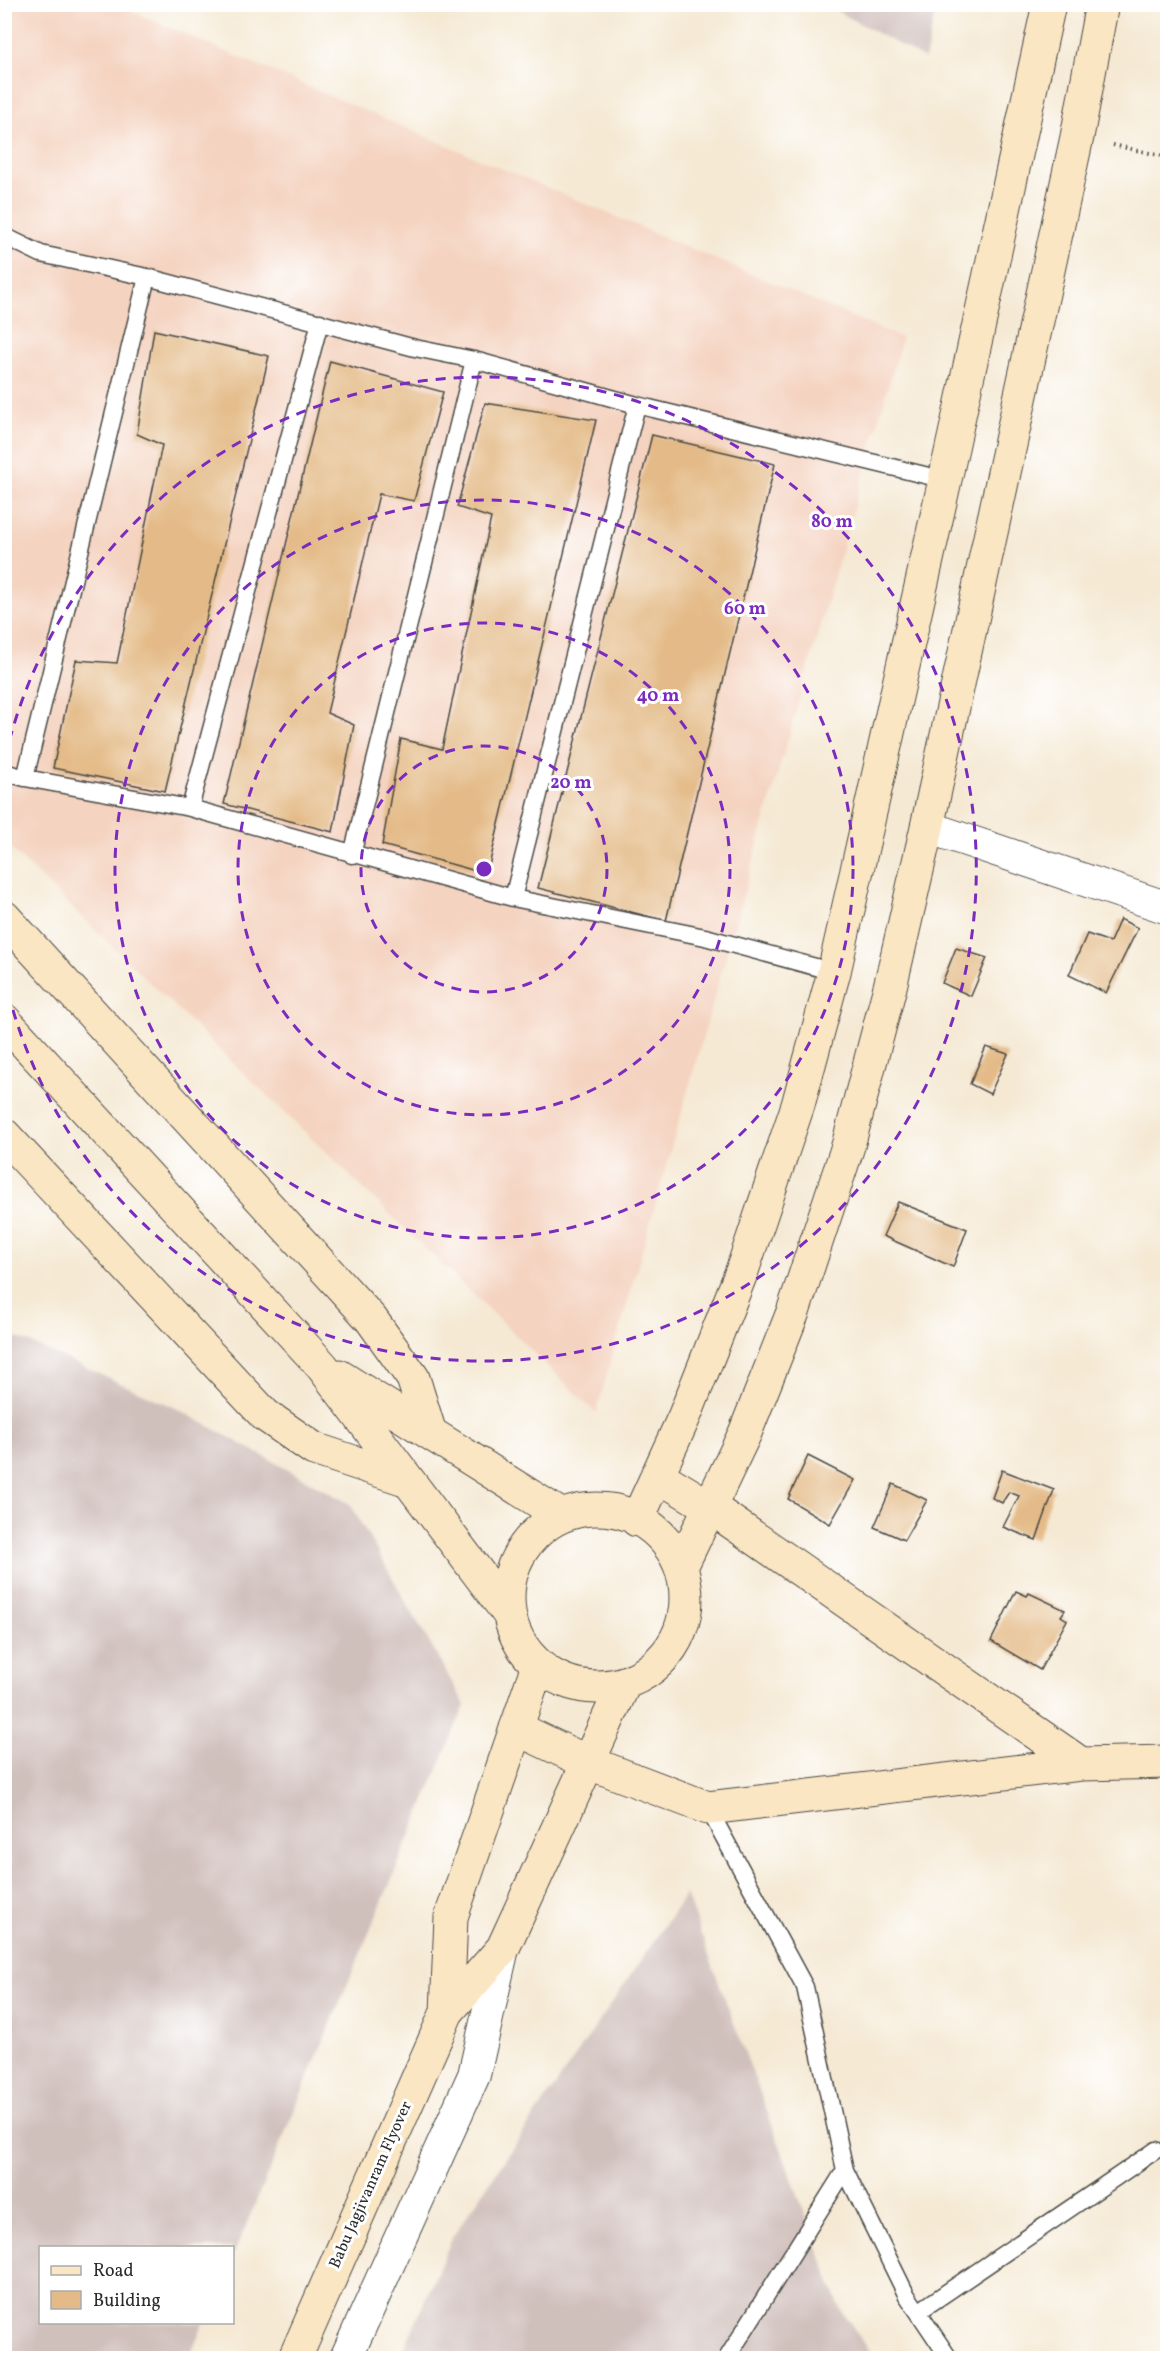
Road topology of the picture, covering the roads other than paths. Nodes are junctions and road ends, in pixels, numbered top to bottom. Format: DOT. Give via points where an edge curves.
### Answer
graph roads {
  1 [pos="1048,4"];
  2 [pos="1102,4"];
  3 [pos="4,236"];
  4 [pos="147,277"];
  5 [pos="320,322"];
  6 [pos="474,360"];
  7 [pos="637,405"];
  8 [pos="945,480"];
  9 [pos="4,772"];
  10 [pos="25,778"];
  11 [pos="190,808"];
  12 [pos="927,827"];
  13 [pos="352,855"];
  14 [pos="513,898"];
  15 [pos="1167,908"];
  16 [pos="4,917"];
  17 [pos="834,972"];
  18 [pos="4,1020"];
  19 [pos="4,1135"];
  20 [pos="322,1366"];
  21 [pos="430,1433"];
  22 [pos="657,1475"];
  23 [pos="408,1480"];
  24 [pos="710,1507"];
  25 [pos="562,1516"];
  26 [pos="636,1520"];
  27 [pos="681,1567"];
  28 [pos="509,1614"];
  29 [pos="538,1665"];
  30 [pos="624,1684"];
  31 [pos="516,1728"];
  32 [pos="587,1762"];
  33 [pos="1167,1762"];
  34 [pos="1081,1764"];
  35 [pos="708,1808"];
  36 [pos="503,1948"];
  37 [pos="447,2012"];
  38 [pos="1156,2150"];
  39 [pos="845,2170"];
  40 [pos="918,2312"];
  41 [pos="295,2358"];
  42 [pos="346,2358"];
  43 [pos="727,2358"];
  44 [pos="949,2358"];
  1 -- 8 [label="main road"];
  2 -- 12 [label="main road" via="1077,137"];
  3 -- 4 [label="lane" via="41,254"];
  4 -- 5 [label="lane"];
  4 -- 10 [label="lane"];
  5 -- 6 [label="lane"];
  5 -- 11 [label="lane"];
  6 -- 7 [label="lane"];
  6 -- 13 [label="lane"];
  7 -- 8 [label="lane"];
  7 -- 14 [label="lane"];
  8 -- 17 [label="main road"];
  9 -- 10 [label="lane"];
  10 -- 11 [label="lane"];
  11 -- 13 [label="lane"];
  12 -- 15 [label="street"];
  12 -- 24 [label="main road" via="848,1146 793,1312 745,1433"];
  13 -- 14 [label="lane"];
  14 -- 17 [label="lane" via="705,937"];
  16 -- 21 [label="main road" via="371,1319 413,1378"];
  17 -- 22 [label="main road" via="798,1105 742,1271"];
  18 -- 20 [label="main road"];
  19 -- 23 [label="main road" via="265,1415 314,1449"];
  20 -- 21 [label="main road"];
  20 -- 23 [label="main road"];
  21 -- 25 [label="main road"];
  22 -- 24 [label="main road"];
  22 -- 26 [label="main road"];
  23 -- 28 [label="main road"];
  24 -- 27 [label="main road"];
  24 -- 34 [label="main road"];
  25 -- 26 [label="main road" via="590,1509 619,1512"];
  25 -- 28 [label="main road" via="537,1532 518,1555 508,1584"];
  26 -- 27 [label="main road" via="667,1542"];
  27 -- 30 [label="main road" via="686,1595 683,1624 675,1641 651,1670"];
  28 -- 29 [label="main road" via="519,1642"];
  29 -- 30 [label="main road" via="564,1681 594,1688"];
  29 -- 31 [label="main road"];
  30 -- 32 [label="main road"];
  31 -- 32 [label="main road"];
  31 -- 37 [label="main road" via="451,1917"];
  32 -- 35 [label="main road"];
  32 -- 36 [label="main road"];
  33 -- 34 [label="main road"];
  34 -- 35 [label="main road"];
  35 -- 39 [label="lane" via="805,1987"];
  36 -- 37 [label="main road"];
  36 -- 42 [label="street" via="474,2075"];
  37 -- 41 [label="main road, Babu Jagjivanram Flyover"];
  38 -- 40 [label="lane"];
  39 -- 40 [label="lane"];
  39 -- 43 [label="lane"];
  40 -- 44 [label="lane"];
}
